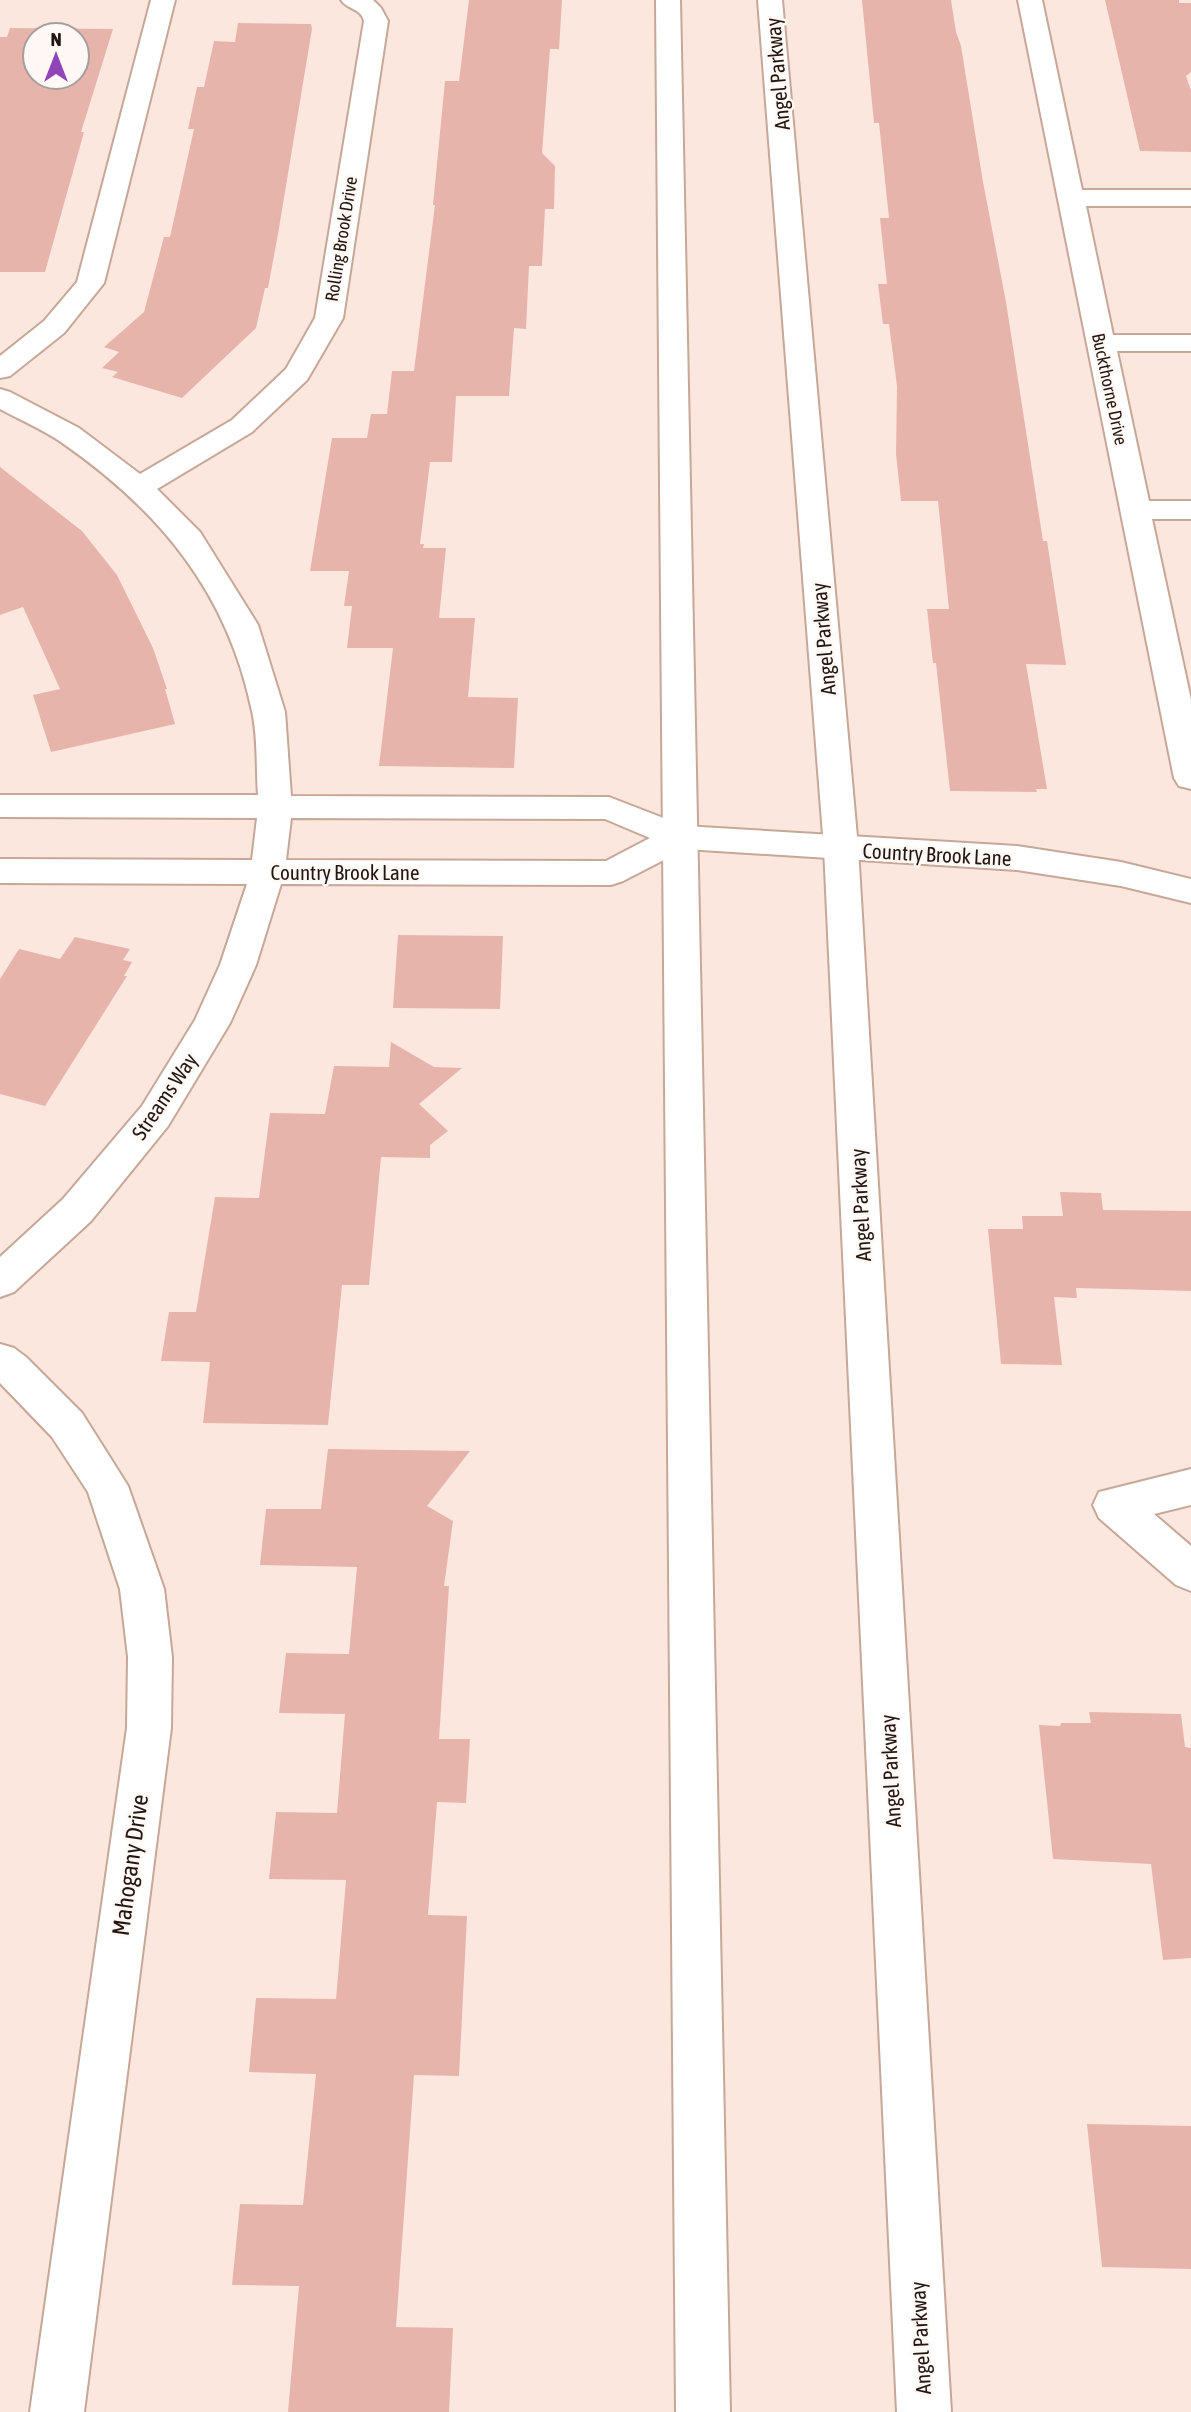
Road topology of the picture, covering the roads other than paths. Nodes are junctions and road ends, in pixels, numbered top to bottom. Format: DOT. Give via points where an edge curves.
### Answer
graph roads {
  1 [pos="163,0"];
  2 [pos="353,0"];
  3 [pos="668,0"];
  4 [pos="770,0"];
  5 [pos="1030,0"];
  6 [pos="1071,198"];
  7 [pos="1191,198"];
  8 [pos="1101,343"];
  9 [pos="1191,343"];
  10 [pos="0,370"];
  11 [pos="0,398"];
  12 [pos="139,487"];
  13 [pos="1135,509"];
  14 [pos="1191,509"];
  15 [pos="1191,778"];
  16 [pos="0,806"];
  17 [pos="275,806"];
  18 [pos="680,837"];
  19 [pos="841,848"];
  20 [pos="0,871"];
  21 [pos="268,872"];
  22 [pos="1191,891"];
  23 [pos="0,1281"];
  24 [pos="0,1360"];
  25 [pos="1191,1487"];
  26 [pos="1191,1572"];
  27 [pos="57,2412"];
  28 [pos="703,2412"];
  29 [pos="924,2412"];
  1 -- 10 [label="street" via="90,283 54,327"];
  2 -- 12 [label="street, Rolling Brook Drive" via="375,13 376,21 329,318 297,374 242,426"];
  3 -- 18 [label="street"];
  4 -- 19 [label="street, Angel Parkway"];
  5 -- 6 [label="street, Buckthorne Drive"];
  6 -- 7 [label="street"];
  6 -- 8 [label="street, Buckthorne Drive"];
  8 -- 9 [label="street"];
  8 -- 13 [label="street, Buckthorne Drive"];
  11 -- 12 [label="street, Streams Way" via="69,434"];
  12 -- 17 [label="street, Streams Way" via="189,539 242,625 269,712"];
  13 -- 14 [label="street"];
  13 -- 15 [label="street, Buckthorne Drive"];
  16 -- 17 [label="street, Country Brook Lane"];
  17 -- 18 [label="street, Country Brook Lane" via="609,808"];
  17 -- 21 [label="street, Streams Way"];
  18 -- 19 [label="street, Country Brook Lane"];
  18 -- 21 [label="street, Country Brook Lane" via="611,873"];
  18 -- 28 [label="street"];
  19 -- 22 [label="street, Country Brook Lane" via="1017,858 1121,874"];
  19 -- 29 [label="street, Angel Parkway"];
  20 -- 21 [label="street, Country Brook Lane"];
  21 -- 23 [label="street, Streams Way" via="238,965 212,1023 155,1116 76,1210"];
  24 -- 27 [label="street, Mahogany Drive" via="67,1425 107,1486 142,1588 150,1657 149,1728"];
  25 -- 26 [label="street" via="1114,1504"];
}
